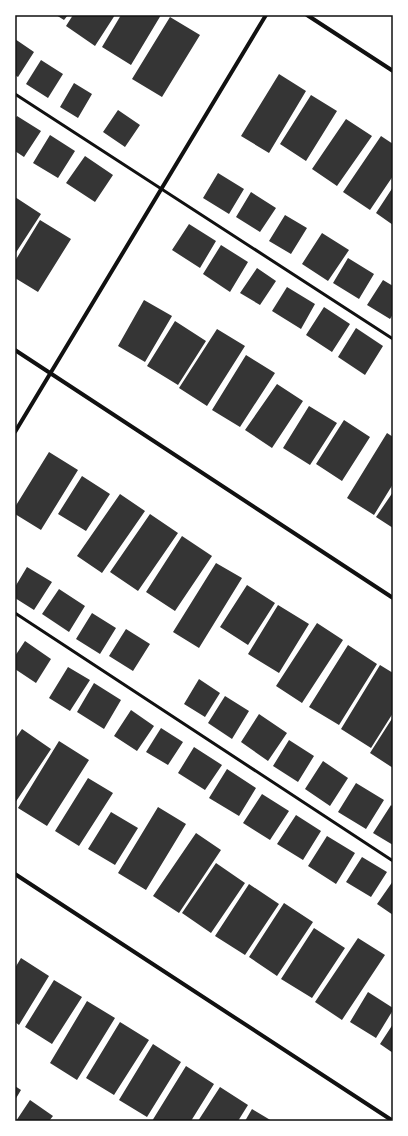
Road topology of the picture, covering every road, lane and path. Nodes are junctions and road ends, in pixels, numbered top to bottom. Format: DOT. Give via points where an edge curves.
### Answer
graph roads {
  1 [pos="266,15"];
  2 [pos="307,15"];
  3 [pos="393,72"];
  4 [pos="15,94"];
  5 [pos="161,189"];
  6 [pos="393,339"];
  7 [pos="15,350"];
  8 [pos="50,374"];
  9 [pos="15,432"];
  10 [pos="393,598"];
  11 [pos="15,613"];
  12 [pos="393,861"];
  13 [pos="15,874"];
  14 [pos="393,1121"];
  1 -- 5 [label="street"];
  2 -- 3 [label="street"];
  4 -- 5 [label="lane"];
  5 -- 6 [label="lane"];
  5 -- 8 [label="street"];
  7 -- 8 [label="street"];
  8 -- 9 [label="street"];
  8 -- 10 [label="street"];
  11 -- 12 [label="lane"];
  13 -- 14 [label="street"];
}
